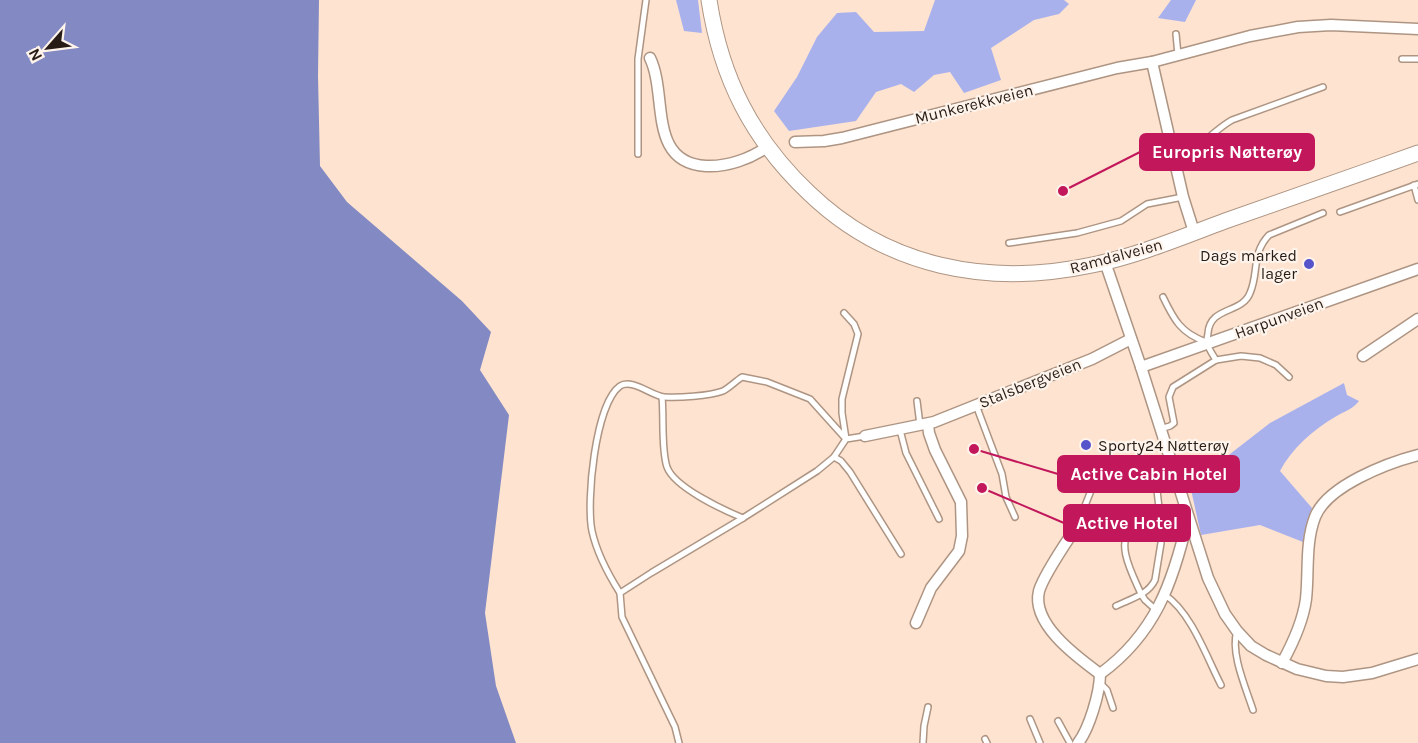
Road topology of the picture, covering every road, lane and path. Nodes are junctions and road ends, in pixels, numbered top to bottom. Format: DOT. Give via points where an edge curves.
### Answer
graph roads {
  1 [pos="646,0"];
  2 [pos="709,0"];
  3 [pos="1418,29"];
  4 [pos="1176,34"];
  5 [pos="1178,54"];
  6 [pos="650,58"];
  7 [pos="1402,59"];
  8 [pos="1418,59"];
  9 [pos="1152,62"];
  10 [pos="1323,87"];
  11 [pos="795,141"];
  12 [pos="767,147"];
  13 [pos="1418,153"];
  14 [pos="638,154"];
  15 [pos="1174,158"];
  16 [pos="1416,184"];
  17 [pos="1183,197"];
  18 [pos="1418,200"];
  19 [pos="1340,212"];
  20 [pos="1323,213"];
  21 [pos="1194,232"];
  22 [pos="1009,243"];
  23 [pos="1105,262"];
  24 [pos="1418,269"];
  25 [pos="1163,297"];
  26 [pos="844,313"];
  27 [pos="1418,319"];
  28 [pos="1131,339"];
  29 [pos="1207,343"];
  30 [pos="1363,356"];
  31 [pos="1216,360"];
  32 [pos="1141,367"];
  33 [pos="1289,377"];
  34 [pos="662,397"];
  35 [pos="917,401"];
  36 [pos="976,405"];
  37 [pos="924,424"];
  38 [pos="1159,429"];
  39 [pos="900,430"];
  40 [pos="865,436"];
  41 [pos="846,439"];
  42 [pos="1418,455"];
  43 [pos="834,457"];
  44 [pos="1170,462"];
  45 [pos="1144,463"];
  46 [pos="1015,517"];
  47 [pos="743,518"];
  48 [pos="1188,518"];
  49 [pos="939,519"];
  50 [pos="1077,526"];
  51 [pos="1161,543"];
  52 [pos="901,555"];
  53 [pos="620,593"];
  54 [pos="1141,594"];
  55 [pos="1165,595"];
  56 [pos="1116,606"];
  57 [pos="1157,610"];
  58 [pos="916,623"];
  59 [pos="1237,631"];
  60 [pos="1418,659"];
  61 [pos="1282,663"];
  62 [pos="1100,678"];
  63 [pos="1221,685"];
  64 [pos="928,708"];
  65 [pos="1113,708"];
  66 [pos="1253,710"];
  67 [pos="1030,719"];
  68 [pos="1058,721"];
  69 [pos="679,743"];
  70 [pos="923,743"];
  71 [pos="1040,743"];
  72 [pos="1070,743"];
  73 [pos="1078,743"];
  1 -- 14 [label="lane" via="638,59"];
  2 -- 12 [label="main road, Ramdalveien" via="730,82"];
  3 -- 5 [label="street, Munkerekkveien" via="1299,27"];
  4 -- 5 [label="lane"];
  5 -- 9 [label="street, Munkerekkveien"];
  6 -- 12 [label="street" via="666,139 678,157 695,166 713,167 750,157"];
  7 -- 8 [label="lane"];
  9 -- 11 [label="street, Munkerekkveien" via="842,138"];
  9 -- 15 [label="street"];
  10 -- 15 [label="lane" via="1232,120 1189,153"];
  12 -- 23 [label="main road, Ramdalveien" via="817,201 855,229 912,256 979,273 1020,274"];
  13 -- 21 [label="main road, Ramdalveien"];
  15 -- 17 [label="street"];
  16 -- 18 [label="lane"];
  16 -- 19 [label="lane"];
  17 -- 21 [label="street"];
  17 -- 22 [label="lane" via="1147,204 1120,220 1077,233"];
  20 -- 29 [label="lane" via="1269,235 1262,242 1251,292 1216,316 1209,326"];
  21 -- 23 [label="main road, Ramdalveien"];
  23 -- 28 [label="street"];
  24 -- 29 [label="street, Harpunveien"];
  25 -- 29 [label="lane" via="1173,319 1192,337"];
  26 -- 41 [label="lane" via="858,334 842,399"];
  27 -- 30 [label="street"];
  28 -- 32 [label="street"];
  28 -- 36 [label="street, Stalsbergveien"];
  29 -- 31 [label="lane"];
  29 -- 32 [label="street, Harpunveien"];
  31 -- 33 [label="lane" via="1260,358"];
  31 -- 38 [label="lane" via="1173,387 1169,397 1174,423"];
  32 -- 38 [label="street"];
  34 -- 41 [label="lane" via="724,390 742,377 767,382 810,399"];
  34 -- 47 [label="lane" via="664,456 670,473 703,499"];
  34 -- 53 [label="lane" via="629,384 621,386 605,408 591,471 592,530 603,567"];
  35 -- 37 [label="lane"];
  36 -- 37 [label="street, Stalsbergveien"];
  36 -- 46 [label="lane"];
  37 -- 39 [label="street, Stalsbergveien"];
  37 -- 58 [label="street" via="961,502 962,536 960,551 931,588"];
  38 -- 44 [label="street"];
  39 -- 40 [label="street, Stalsbergveien"];
  39 -- 49 [label="lane" via="906,453"];
  40 -- 41 [label="lane"];
  41 -- 43 [label="lane"];
  42 -- 61 [label="street" via="1348,483 1321,506 1310,536 1303,616"];
  43 -- 47 [label="lane"];
  43 -- 52 [label="lane" via="850,472"];
  44 -- 48 [label="street"];
  44 -- 54 [label="lane" via="1156,481 1159,508 1126,535 1126,553"];
  45 -- 50 [label="lane" via="1138,471 1096,483"];
  47 -- 53 [label="lane"];
  48 -- 55 [label="street"];
  48 -- 59 [label="street" via="1215,596"];
  50 -- 62 [label="street" via="1043,582 1038,605 1062,644"];
  51 -- 54 [label="lane" via="1155,580"];
  53 -- 69 [label="lane" via="622,617"];
  54 -- 56 [label="lane"];
  54 -- 57 [label="lane"];
  55 -- 57 [label="street"];
  55 -- 63 [label="lane" via="1189,622"];
  57 -- 62 [label="street"];
  59 -- 61 [label="street" via="1251,645"];
  59 -- 66 [label="lane" via="1235,651"];
  60 -- 61 [label="street" via="1343,677 1313,674"];
  62 -- 65 [label="lane"];
  62 -- 73 [label="street" via="1087,726"];
  64 -- 70 [label="lane"];
  67 -- 71 [label="lane"];
  68 -- 72 [label="lane"];
}
